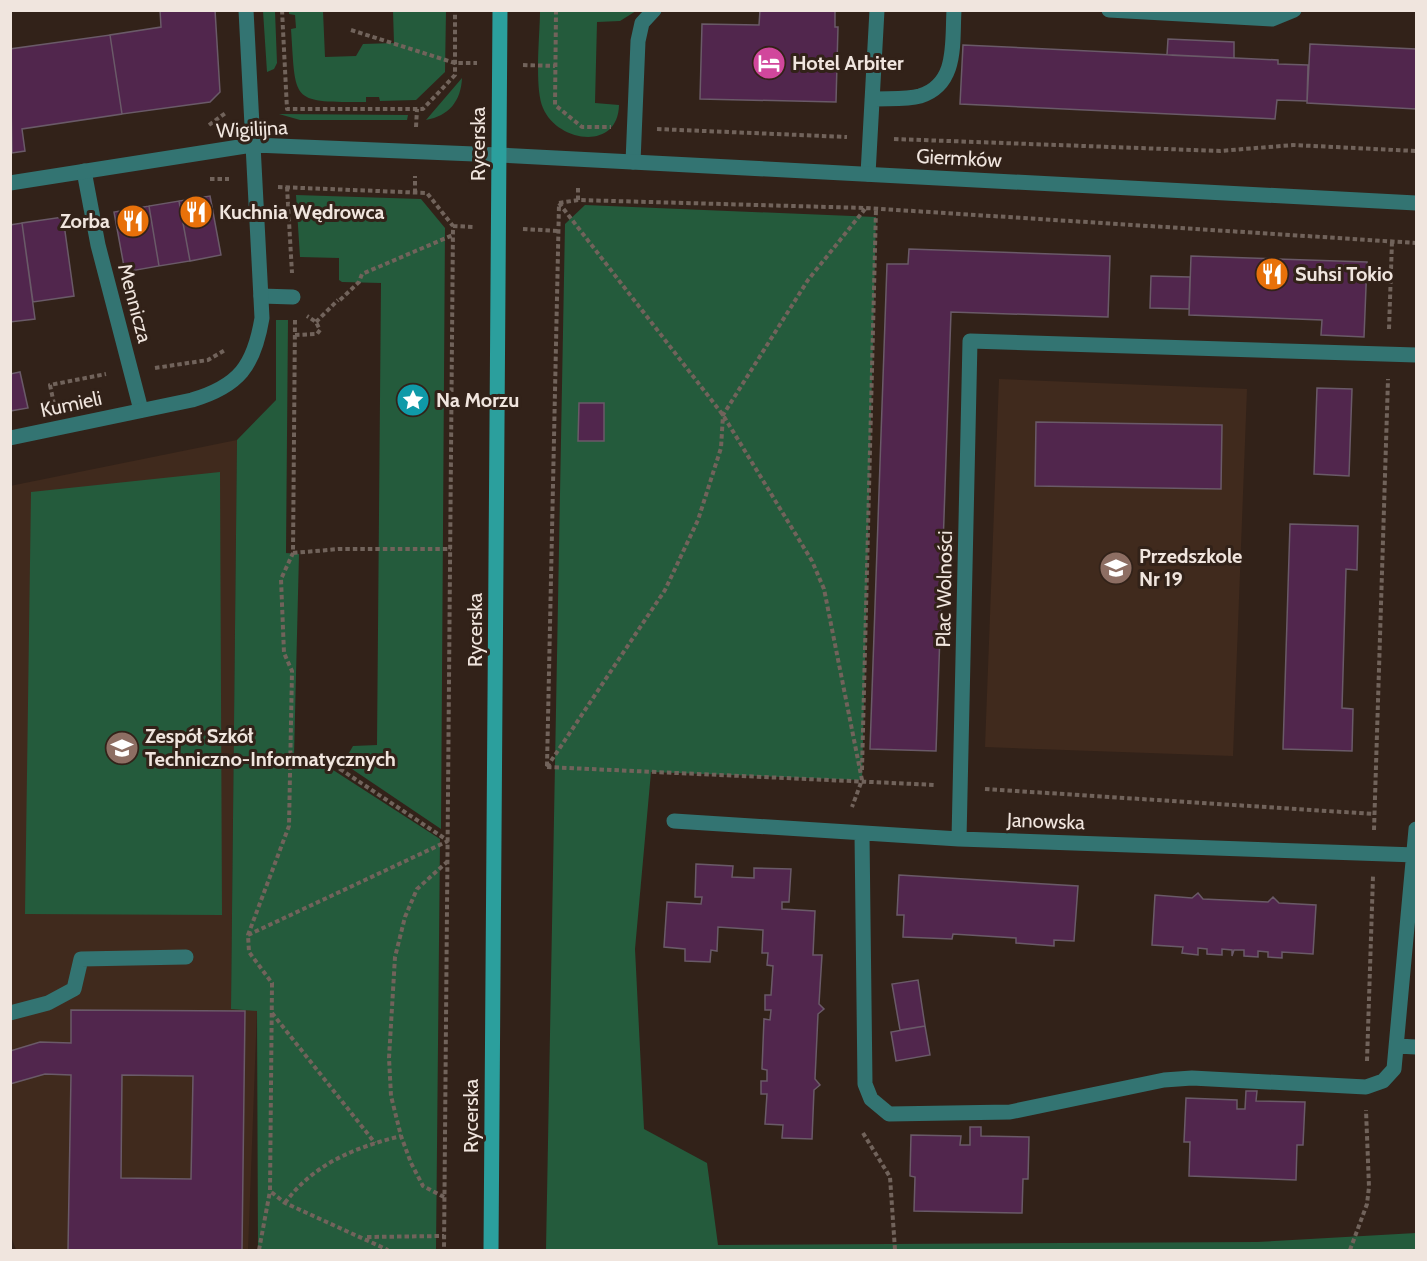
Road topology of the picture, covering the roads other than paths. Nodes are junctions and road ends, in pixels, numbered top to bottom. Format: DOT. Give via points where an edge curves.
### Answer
graph roads {
  1 [pos="246,10"];
  2 [pos="500,10"];
  3 [pos="654,10"];
  4 [pos="877,10"];
  5 [pos="954,10"];
  6 [pos="1109,10"];
  7 [pos="1294,10"];
  8 [pos="872,99"];
  9 [pos="252,145"];
  10 [pos="499,155"];
  11 [pos="633,162"];
  12 [pos="84,171"];
  13 [pos="868,174"];
  14 [pos="10,183"];
  15 [pos="1416,203"];
  16 [pos="261,296"];
  17 [pos="293,297"];
  18 [pos="1416,355"];
  19 [pos="141,410"];
  20 [pos="10,438"];
  21 [pos="674,821"];
  22 [pos="1416,829"];
  23 [pos="862,834"];
  24 [pos="959,839"];
  25 [pos="1416,855"];
  26 [pos="186,957"];
  27 [pos="10,1013"];
  28 [pos="1397,1046"];
  29 [pos="1416,1047"];
  30 [pos="491,1251"];
  1 -- 9 [label="street, Kumieli"];
  2 -- 10 [label="main road, Rycerska"];
  3 -- 11 [label="street" via="642,23 638,41"];
  4 -- 8 [label="street"];
  5 -- 8 [label="street" via="951,64 941,85 920,96"];
  6 -- 7 [label="street" via="1272,19"];
  8 -- 13 [label="street"];
  9 -- 10 [label="street, Wigilijna"];
  9 -- 12 [label="street, Wigilijna"];
  9 -- 16 [label="street, Kumieli"];
  10 -- 11 [label="street, Giermków"];
  10 -- 30 [label="main road, Rycerska"];
  11 -- 13 [label="street, Giermków"];
  12 -- 14 [label="street, Wigilijna"];
  12 -- 19 [label="street, Mennicza" via="98,245"];
  13 -- 15 [label="street, Giermków"];
  16 -- 17 [label="street"];
  16 -- 19 [label="street, Kumieli" via="258,342 235,380 218,392"];
  18 -- 24 [label="street, Plac Wolności" via="970,341"];
  19 -- 20 [label="street, Kumieli"];
  21 -- 23 [label="street, Janowska"];
  22 -- 25 [label="street"];
  23 -- 24 [label="street, Janowska"];
  23 -- 28 [label="street" via="865,1084 871,1099 889,1114 1027,1111 1164,1080 1192,1078 1366,1087 1377,1085 1390,1075"];
  24 -- 25 [label="street, Janowska"];
  25 -- 28 [label="street"];
  26 -- 27 [label="street" via="81,959 74,989 48,1003"];
  28 -- 29 [label="street"];
}
